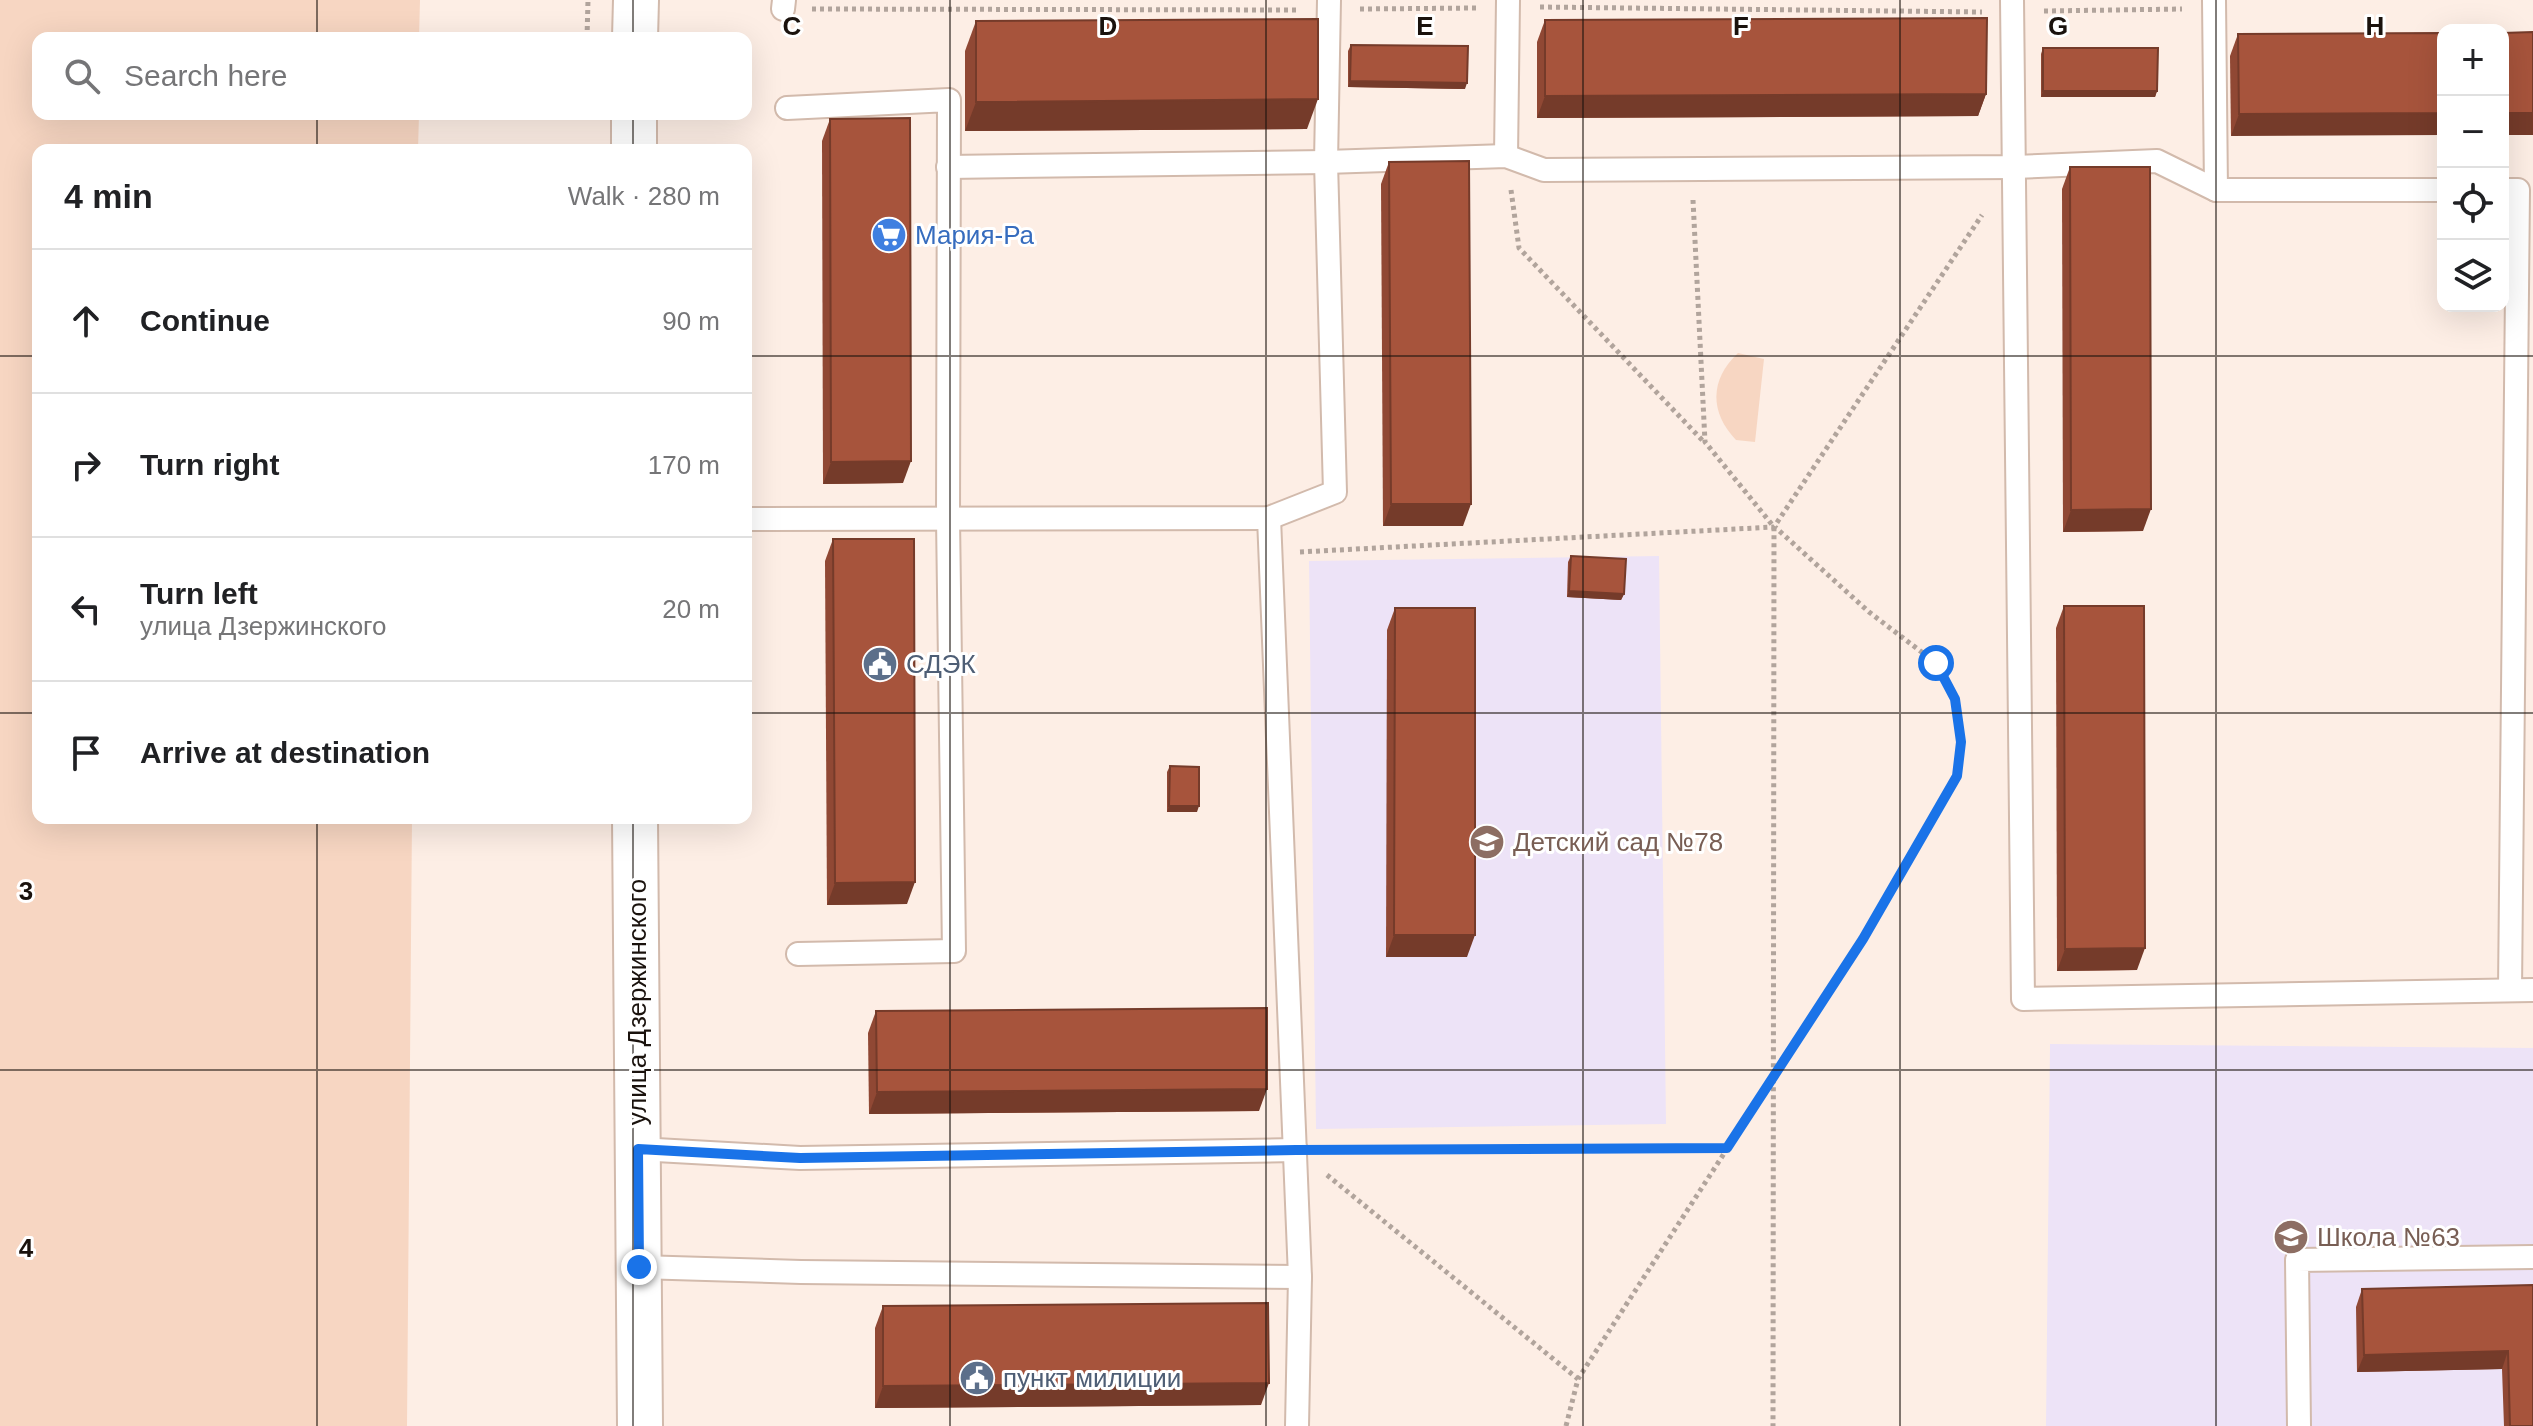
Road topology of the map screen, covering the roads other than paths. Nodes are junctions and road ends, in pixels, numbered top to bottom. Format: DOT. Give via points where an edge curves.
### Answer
graph roads {
  1 [pos="636,0"];
  2 [pos="1329,0"];
  3 [pos="1508,0"];
  4 [pos="2012,0"];
  5 [pos="2214,0"];
  6 [pos="635,32"];
  7 [pos="787,108"];
  8 [pos="634,120"];
  9 [pos="634,144"];
  10 [pos="1506,156"];
  11 [pos="1326,162"];
  12 [pos="948,167"];
  13 [pos="2014,167"];
  14 [pos="2216,190"];
  15 [pos="2437,190"];
  16 [pos="2509,190"];
  17 [pos="1269,518"];
  18 [pos="752,519"];
  19 [pos="948,519"];
  20 [pos="635,824"];
  21 [pos="798,954"];
  22 [pos="2510,990"];
  23 [pos="2533,990"];
  24 [pos="638,1149"];
  25 [pos="1296,1150"];
  26 [pos="2533,1257"];
  27 [pos="639,1267"];
  28 [pos="1300,1277"];
  29 [pos="640,1426"];
  30 [pos="1297,1426"];
  31 [pos="2299,1426"];
  1 -- 6 [label="main road"];
  2 -- 11 [label="lane"];
  3 -- 10 [label="lane"];
  4 -- 13 [label="lane"];
  5 -- 14 [label="lane"];
  7 -- 12 [label="lane" via="949,100"];
  8 -- 9 [label="main road"];
  10 -- 11 [label="lane"];
  10 -- 13 [label="lane" via="1544,170"];
  11 -- 12 [label="lane"];
  11 -- 17 [label="lane" via="1335,492"];
  12 -- 19 [label="lane"];
  13 -- 14 [label="lane" via="2157,161"];
  13 -- 22 [label="lane" via="2023,999"];
  14 -- 15 [label="lane"];
  16 -- 22 [label="lane" via="2518,190"];
  17 -- 19 [label="lane"];
  17 -- 25 [label="lane"];
  18 -- 19 [label="lane"];
  19 -- 21 [label="lane" via="954,951"];
  20 -- 24 [label="main road, улица Дзержинского"];
  22 -- 23 [label="lane"];
  24 -- 25 [label="lane" via="800,1158"];
  24 -- 27 [label="main road, улица Дзержинского"];
  25 -- 28 [label="lane"];
  26 -- 31 [label="lane" via="2297,1260"];
  27 -- 28 [label="lane"];
  27 -- 29 [label="main road, улица Дзержинского"];
  28 -- 30 [label="lane"];
}
